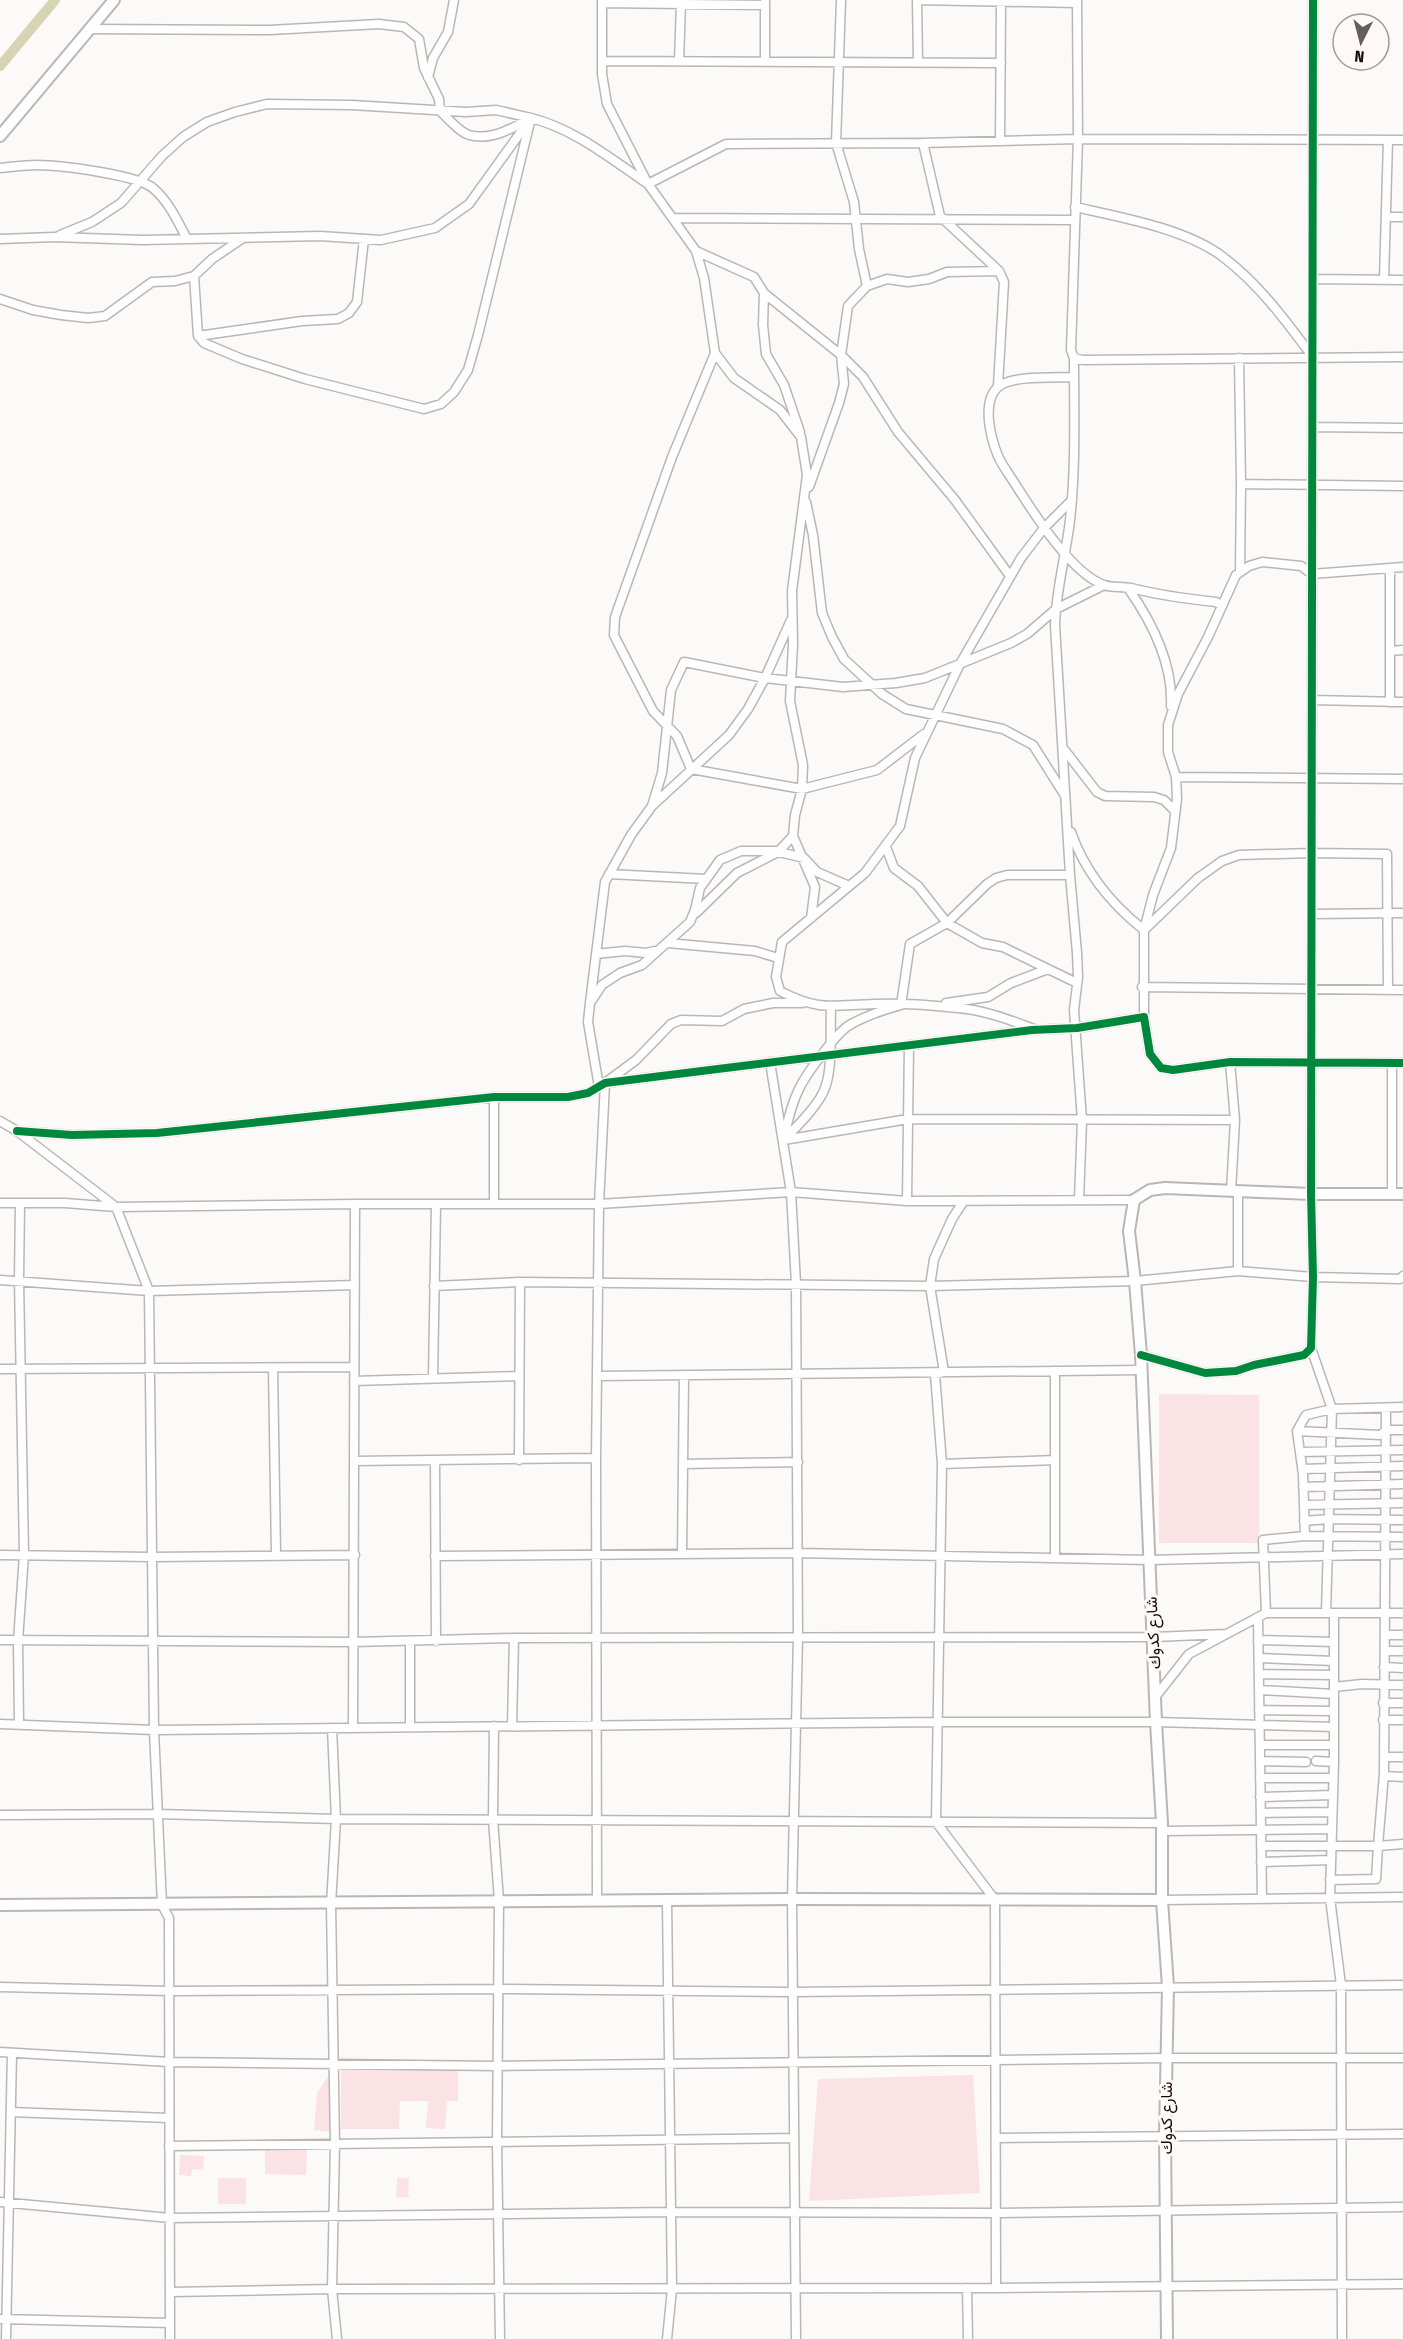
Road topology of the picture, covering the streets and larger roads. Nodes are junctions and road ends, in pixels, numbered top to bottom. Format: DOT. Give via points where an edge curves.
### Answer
graph roads {
  1 [pos="114,0"];
  2 [pos="454,0"];
  3 [pos="841,0"];
  4 [pos="917,0"];
  5 [pos="1313,0"];
  6 [pos="602,1"];
  7 [pos="1001,2"];
  8 [pos="1077,2"];
  9 [pos="765,3"];
  10 [pos="681,4"];
  11 [pos="90,29"];
  12 [pos="602,61"];
  13 [pos="679,61"];
  14 [pos="765,61"];
  15 [pos="839,62"];
  16 [pos="918,62"];
  17 [pos="1001,63"];
  18 [pos="428,78"];
  19 [pos="440,111"];
  20 [pos="531,118"];
  21 [pos="0,136"];
  22 [pos="1078,139"];
  23 [pos="1313,139"];
  24 [pos="1388,140"];
  25 [pos="1403,140"];
  26 [pos="1000,141"];
  27 [pos="836,143"];
  28 [pos="923,143"];
  29 [pos="0,168"];
  30 [pos="141,181"];
  31 [pos="648,184"];
  32 [pos="1076,207"];
  33 [pos="1386,217"];
  34 [pos="674,218"];
  35 [pos="856,218"];
  36 [pos="1403,218"];
  37 [pos="943,219"];
  38 [pos="1075,220"];
  39 [pos="54,237"];
  40 [pos="243,238"];
  41 [pos="0,239"];
  42 [pos="187,239"];
  43 [pos="364,239"];
  44 [pos="696,251"];
  45 [pos="999,271"];
  46 [pos="194,276"];
  47 [pos="1313,279"];
  48 [pos="1384,280"];
  49 [pos="1403,280"];
  50 [pos="867,286"];
  51 [pos="764,293"];
  52 [pos="0,299"];
  53 [pos="198,336"];
  54 [pos="715,353"];
  55 [pos="841,355"];
  56 [pos="1313,357"];
  57 [pos="1403,357"];
  58 [pos="1074,358"];
  59 [pos="1239,358"];
  60 [pos="1074,377"];
  61 [pos="998,386"];
  62 [pos="1312,427"];
  63 [pos="1403,428"];
  64 [pos="801,437"];
  65 [pos="1240,484"];
  66 [pos="1313,484"];
  67 [pos="1403,486"];
  68 [pos="805,499"];
  69 [pos="1072,500"];
  70 [pos="1044,528"];
  71 [pos="1065,553"];
  72 [pos="1403,567"];
  73 [pos="1390,568"];
  74 [pos="1240,572"];
  75 [pos="1312,574"];
  76 [pos="1010,576"];
  77 [pos="1104,585"];
  78 [pos="1128,588"];
  79 [pos="1221,605"];
  80 [pos="1056,609"];
  81 [pos="793,617"];
  82 [pos="1403,650"];
  83 [pos="1390,651"];
  84 [pos="960,664"];
  85 [pos="765,678"];
  86 [pos="790,681"];
  87 [pos="873,686"];
  88 [pos="1312,700"];
  89 [pos="1390,702"];
  90 [pos="1403,702"];
  91 [pos="936,716"];
  92 [pos="1168,725"];
  93 [pos="667,726"];
  94 [pos="927,732"];
  95 [pos="1062,747"];
  96 [pos="691,769"];
  97 [pos="1176,777"];
  98 [pos="1312,779"];
  99 [pos="1403,779"];
  100 [pos="802,789"];
  101 [pos="1065,796"];
  102 [pos="652,806"];
  103 [pos="1176,811"];
  104 [pos="1067,820"];
  105 [pos="793,836"];
  106 [pos="886,847"];
  107 [pos="778,852"];
  108 [pos="1312,853"];
  109 [pos="804,858"];
  110 [pos="609,874"];
  111 [pos="1070,875"];
  112 [pos="706,879"];
  113 [pos="849,886"];
  114 [pos="1403,913"];
  115 [pos="1312,914"];
  116 [pos="1387,914"];
  117 [pos="693,916"];
  118 [pos="811,918"];
  119 [pos="946,923"];
  120 [pos="1144,930"];
  121 [pos="668,943"];
  122 [pos="658,951"];
  123 [pos="596,954"];
  124 [pos="778,958"];
  125 [pos="1048,969"];
  126 [pos="1077,983"];
  127 [pos="1142,987"];
  128 [pos="1311,990"];
  129 [pos="1388,990"];
  130 [pos="1403,990"];
  131 [pos="802,1002"];
  132 [pos="591,1003"];
  133 [pos="901,1005"];
  134 [pos="925,1006"];
  135 [pos="831,1007"];
  136 [pos="1144,1017"];
  137 [pos="1077,1028"];
  138 [pos="1036,1030"];
  139 [pos="830,1045"];
  140 [pos="909,1045"];
  141 [pos="826,1056"];
  142 [pos="1311,1061"];
  143 [pos="770,1062"];
  144 [pos="1230,1062"];
  145 [pos="1392,1063"];
  146 [pos="1403,1063"];
  147 [pos="602,1085"];
  148 [pos="494,1097"];
  149 [pos="908,1119"];
  150 [pos="1235,1119"];
  151 [pos="0,1120"];
  152 [pos="1082,1120"];
  153 [pos="17,1131"];
  154 [pos="784,1140"];
  155 [pos="791,1192"];
  156 [pos="1235,1192"];
  157 [pos="1311,1194"];
  158 [pos="1397,1194"];
  159 [pos="1079,1200"];
  160 [pos="1134,1200"];
  161 [pos="907,1201"];
  162 [pos="963,1202"];
  163 [pos="0,1203"];
  164 [pos="20,1203"];
  165 [pos="355,1204"];
  166 [pos="436,1204"];
  167 [pos="494,1204"];
  168 [pos="599,1204"];
  169 [pos="117,1207"];
  170 [pos="1238,1271"];
  171 [pos="1403,1276"];
  172 [pos="1314,1277"];
  173 [pos="0,1280"];
  174 [pos="19,1280"];
  175 [pos="1136,1281"];
  176 [pos="520,1282"];
  177 [pos="599,1282"];
  178 [pos="796,1284"];
  179 [pos="355,1285"];
  180 [pos="434,1286"];
  181 [pos="930,1286"];
  182 [pos="149,1291"];
  183 [pos="1311,1348"];
  184 [pos="1141,1355"];
  185 [pos="354,1367"];
  186 [pos="22,1368"];
  187 [pos="273,1368"];
  188 [pos="0,1369"];
  189 [pos="151,1370"];
  190 [pos="1141,1370"];
  191 [pos="1055,1371"];
  192 [pos="944,1372"];
  193 [pos="795,1375"];
  194 [pos="519,1376"];
  195 [pos="597,1376"];
  196 [pos="684,1376"];
  197 [pos="433,1378"];
  198 [pos="354,1381"];
  199 [pos="1403,1407"];
  200 [pos="1386,1408"];
  201 [pos="1332,1409"];
  202 [pos="1387,1430"];
  203 [pos="1403,1430"];
  204 [pos="1298,1431"];
  205 [pos="1331,1432"];
  206 [pos="1331,1450"];
  207 [pos="1403,1450"];
  208 [pos="1387,1451"];
  209 [pos="1300,1452"];
  210 [pos="596,1458"];
  211 [pos="519,1460"];
  212 [pos="1055,1460"];
  213 [pos="354,1461"];
  214 [pos="435,1461"];
  215 [pos="798,1462"];
  216 [pos="683,1464"];
  217 [pos="942,1464"];
  218 [pos="1330,1466"];
  219 [pos="1386,1466"];
  220 [pos="1403,1466"];
  221 [pos="1302,1469"];
  222 [pos="1386,1484"];
  223 [pos="1403,1484"];
  224 [pos="1330,1486"];
  225 [pos="1303,1487"];
  226 [pos="1403,1503"];
  227 [pos="1386,1504"];
  228 [pos="1304,1505"];
  229 [pos="1329,1505"];
  230 [pos="1329,1519"];
  231 [pos="1386,1520"];
  232 [pos="1403,1520"];
  233 [pos="1304,1521"];
  234 [pos="1305,1536"];
  235 [pos="1328,1537"];
  236 [pos="1386,1537"];
  237 [pos="1403,1537"];
  238 [pos="798,1553"];
  239 [pos="276,1554"];
  240 [pos="596,1554"];
  241 [pos="682,1554"];
  242 [pos="940,1554"];
  243 [pos="1386,1554"];
  244 [pos="1403,1554"];
  245 [pos="24,1555"];
  246 [pos="355,1555"];
  247 [pos="1328,1555"];
  248 [pos="0,1556"];
  249 [pos="435,1556"];
  250 [pos="152,1557"];
  251 [pos="1264,1557"];
  252 [pos="1055,1558"];
  253 [pos="1149,1560"];
  254 [pos="1330,1613"];
  255 [pos="1386,1613"];
  256 [pos="1403,1613"];
  257 [pos="1262,1615"];
  258 [pos="1226,1634"];
  259 [pos="1386,1635"];
  260 [pos="1403,1635"];
  261 [pos="798,1637"];
  262 [pos="939,1637"];
  263 [pos="1154,1637"];
  264 [pos="514,1638"];
  265 [pos="596,1639"];
  266 [pos="0,1640"];
  267 [pos="1258,1640"];
  268 [pos="18,1641"];
  269 [pos="410,1641"];
  270 [pos="436,1641"];
  271 [pos="153,1642"];
  272 [pos="353,1642"];
  273 [pos="1334,1642"];
  274 [pos="1385,1651"];
  275 [pos="1403,1651"];
  276 [pos="1259,1658"];
  277 [pos="1334,1661"];
  278 [pos="1384,1667"];
  279 [pos="1403,1668"];
  280 [pos="1259,1674"];
  281 [pos="1334,1675"];
  282 [pos="1383,1685"];
  283 [pos="1403,1685"];
  284 [pos="1259,1690"];
  285 [pos="1334,1690"];
  286 [pos="1156,1696"];
  287 [pos="1383,1703"];
  288 [pos="1403,1703"];
  289 [pos="1259,1710"];
  290 [pos="1334,1711"];
  291 [pos="1383,1720"];
  292 [pos="1403,1720"];
  293 [pos="938,1722"];
  294 [pos="1156,1722"];
  295 [pos="19,1723"];
  296 [pos="796,1723"];
  297 [pos="0,1724"];
  298 [pos="1259,1724"];
  299 [pos="597,1725"];
  300 [pos="494,1726"];
  301 [pos="512,1726"];
  302 [pos="410,1727"];
  303 [pos="1334,1727"];
  304 [pos="332,1728"];
  305 [pos="353,1728"];
  306 [pos="154,1730"];
  307 [pos="1260,1745"];
  308 [pos="1334,1745"];
  309 [pos="1384,1757"];
  310 [pos="1403,1757"];
  311 [pos="1260,1761"];
  312 [pos="1316,1761"];
  313 [pos="1306,1762"];
  314 [pos="1334,1762"];
  315 [pos="1384,1776"];
  316 [pos="1403,1777"];
  317 [pos="1260,1778"];
  318 [pos="1333,1778"];
  319 [pos="1333,1795"];
  320 [pos="1260,1797"];
  321 [pos="1261,1812"];
  322 [pos="1332,1812"];
  323 [pos="158,1814"];
  324 [pos="0,1815"];
  325 [pos="336,1819"];
  326 [pos="494,1819"];
  327 [pos="596,1820"];
  328 [pos="794,1822"];
  329 [pos="936,1822"];
  330 [pos="1162,1827"];
  331 [pos="1261,1829"];
  332 [pos="1332,1829"];
  333 [pos="1331,1844"];
  334 [pos="1403,1844"];
  335 [pos="1261,1846"];
  336 [pos="1378,1846"];
  337 [pos="1331,1860"];
  338 [pos="1261,1862"];
  339 [pos="1330,1880"];
  340 [pos="1403,1897"];
  341 [pos="1330,1898"];
  342 [pos="792,1899"];
  343 [pos="1262,1899"];
  344 [pos="995,1900"];
  345 [pos="1162,1900"];
  346 [pos="499,1901"];
  347 [pos="597,1901"];
  348 [pos="667,1901"];
  349 [pos="331,1904"];
  350 [pos="0,1905"];
  351 [pos="162,1905"];
  352 [pos="1341,1985"];
  353 [pos="1403,1985"];
  354 [pos="0,1987"];
  355 [pos="1168,1987"];
  356 [pos="498,1989"];
  357 [pos="994,1989"];
  358 [pos="331,1990"];
  359 [pos="169,1991"];
  360 [pos="668,1991"];
  361 [pos="793,1992"];
  362 [pos="0,2052"];
  363 [pos="12,2053"];
  364 [pos="1166,2058"];
  365 [pos="1403,2058"];
  366 [pos="1342,2059"];
  367 [pos="997,2061"];
  368 [pos="169,2062"];
  369 [pos="669,2062"];
  370 [pos="335,2063"];
  371 [pos="794,2064"];
  372 [pos="497,2066"];
  373 [pos="10,2112"];
  374 [pos="168,2118"];
  375 [pos="1403,2134"];
  376 [pos="1342,2135"];
  377 [pos="1165,2136"];
  378 [pos="794,2138"];
  379 [pos="997,2138"];
  380 [pos="670,2139"];
  381 [pos="497,2142"];
  382 [pos="335,2144"];
  383 [pos="169,2146"];
  384 [pos="4,2202"];
  385 [pos="1403,2206"];
  386 [pos="1342,2208"];
  387 [pos="1166,2211"];
  388 [pos="669,2212"];
  389 [pos="997,2213"];
  390 [pos="795,2214"];
  391 [pos="500,2215"];
  392 [pos="333,2217"];
  393 [pos="170,2218"];
  394 [pos="1341,2284"];
  395 [pos="1403,2284"];
  396 [pos="1166,2287"];
  397 [pos="968,2288"];
  398 [pos="996,2288"];
  399 [pos="332,2289"];
  400 [pos="501,2289"];
  401 [pos="672,2289"];
  402 [pos="795,2289"];
  403 [pos="170,2292"];
  404 [pos="3,2319"];
  405 [pos="170,2323"];
  406 [pos="6,2339"];
  407 [pos="170,2339"];
  408 [pos="337,2339"];
  409 [pos="500,2339"];
  410 [pos="667,2339"];
  411 [pos="796,2339"];
  412 [pos="968,2339"];
  413 [pos="1167,2339"];
  414 [pos="1341,2339"];
  1 -- 11 [label="street"];
  2 -- 18 [label="street" via="448,32 433,58"];
  3 -- 15 [label="street"];
  4 -- 7 [label="street"];
  4 -- 16 [label="street"];
  5 -- 23 [label="street"];
  6 -- 10 [label="street"];
  6 -- 12 [label="street"];
  7 -- 8 [label="street"];
  7 -- 17 [label="street"];
  8 -- 22 [label="street"];
  9 -- 10 [label="street"];
  9 -- 14 [label="street"];
  10 -- 13 [label="street"];
  11 -- 18 [label="street" via="270,30 379,24 404,27 419,39"];
  11 -- 21 [label="street"];
  12 -- 13 [label="street"];
  12 -- 31 [label="street" via="607,104"];
  13 -- 14 [label="street"];
  14 -- 15 [label="street"];
  15 -- 16 [label="street"];
  15 -- 27 [label="street"];
  16 -- 17 [label="street"];
  17 -- 26 [label="street"];
  18 -- 19 [label="street" via="439,99"];
  19 -- 20 [label="street" via="496,110"];
  19 -- 20 [label="street" via="468,135 506,132"];
  19 -- 30 [label="street" via="267,104 221,116 195,129 172,146"];
  20 -- 31 [label="street" via="564,128"];
  20 -- 43 [label="street" via="469,204 435,228 381,240"];
  20 -- 53 [label="street" via="468,370 441,404 424,409 305,379 242,359 204,343"];
  22 -- 23 [label="street"];
  22 -- 26 [label="street"];
  22 -- 32 [label="street"];
  23 -- 24 [label="street"];
  23 -- 47 [label="street"];
  24 -- 25 [label="street"];
  24 -- 33 [label="street"];
  26 -- 28 [label="street"];
  27 -- 28 [label="street"];
  27 -- 31 [label="street" via="726,144"];
  27 -- 35 [label="street"];
  28 -- 37 [label="street"];
  29 -- 30 [label="street" via="38,165"];
  30 -- 39 [label="street" via="102,216"];
  30 -- 42 [label="street" via="154,188"];
  31 -- 34 [label="street"];
  32 -- 38 [label="street"];
  32 -- 56 [label="street" via="1140,221 1221,255 1285,320"];
  33 -- 36 [label="street"];
  33 -- 48 [label="street"];
  34 -- 35 [label="street"];
  34 -- 44 [label="street"];
  35 -- 37 [label="street"];
  35 -- 50 [label="street"];
  37 -- 38 [label="street"];
  37 -- 45 [label="street"];
  38 -- 58 [label="street" via="1071,350"];
  39 -- 41 [label="street"];
  39 -- 42 [label="street"];
  40 -- 42 [label="street"];
  40 -- 43 [label="street"];
  40 -- 46 [label="street"];
  43 -- 53 [label="street" via="357,302 349,313 338,319"];
  44 -- 51 [label="street" via="754,277"];
  44 -- 54 [label="street" via="705,278"];
  45 -- 50 [label="street" via="947,272 929,279 887,279"];
  45 -- 61 [label="street" via="1004,282"];
  46 -- 52 [label="street" via="152,282 105,316 88,318 33,310"];
  46 -- 53 [label="street"];
  47 -- 48 [label="street"];
  47 -- 56 [label="street"];
  48 -- 49 [label="street"];
  50 -- 55 [label="street" via="848,306"];
  51 -- 55 [label="street"];
  51 -- 64 [label="street" via="766,354 784,385"];
  54 -- 64 [label="street" via="734,378 780,410"];
  54 -- 93 [label="street" via="672,457 615,617 614,635 654,711"];
  55 -- 68 [label="street" via="844,384"];
  55 -- 76 [label="street" via="863,377 898,432 955,500"];
  56 -- 57 [label="street"];
  56 -- 59 [label="street"];
  56 -- 62 [label="street"];
  58 -- 59 [label="street"];
  58 -- 60 [label="street"];
  59 -- 65 [label="street"];
  60 -- 61 [label="street" via="1015,380"];
  60 -- 69 [label="street"];
  61 -- 70 [label="street" via="990,406 993,440 999,458"];
  62 -- 63 [label="street"];
  62 -- 66 [label="street"];
  64 -- 68 [label="street" via="807,475"];
  65 -- 66 [label="street"];
  65 -- 74 [label="street"];
  66 -- 67 [label="street"];
  66 -- 75 [label="street"];
  68 -- 81 [label="street" via="792,591"];
  68 -- 87 [label="street" via="822,613 844,658"];
  69 -- 70 [label="street"];
  69 -- 71 [label="street"];
  70 -- 71 [label="street"];
  70 -- 76 [label="street"];
  71 -- 77 [label="street"];
  71 -- 80 [label="street"];
  72 -- 73 [label="street"];
  73 -- 75 [label="street"];
  73 -- 83 [label="street"];
  74 -- 75 [label="street" via="1262,562 1301,566"];
  74 -- 79 [label="street"];
  75 -- 88 [label="street"];
  76 -- 84 [label="street"];
  77 -- 78 [label="street"];
  77 -- 80 [label="street"];
  78 -- 79 [label="street"];
  78 -- 92 [label="street" via="1149,622 1171,681"];
  79 -- 92 [label="street" via="1178,694"];
  80 -- 84 [label="street" via="1027,634"];
  80 -- 95 [label="street"];
  81 -- 85 [label="street"];
  81 -- 86 [label="street"];
  82 -- 83 [label="street"];
  83 -- 89 [label="street"];
  84 -- 87 [label="street" via="925,678"];
  84 -- 91 [label="street"];
  85 -- 86 [label="street"];
  85 -- 93 [label="street" via="684,662 671,690"];
  85 -- 96 [label="street" via="729,735"];
  86 -- 87 [label="street"];
  86 -- 100 [label="street" via="790,702 803,765"];
  87 -- 91 [label="street" via="906,709"];
  88 -- 89 [label="street"];
  88 -- 98 [label="street"];
  89 -- 90 [label="street"];
  91 -- 94 [label="street"];
  91 -- 101 [label="street" via="1003,729 1033,745"];
  92 -- 97 [label="street" via="1168,752"];
  93 -- 96 [label="street" via="677,736"];
  93 -- 102 [label="street" via="662,773"];
  94 -- 100 [label="street" via="877,771"];
  94 -- 106 [label="street" via="915,758 900,826"];
  95 -- 101 [label="street"];
  95 -- 103 [label="street" via="1097,792 1105,796 1154,797"];
  96 -- 100 [label="street"];
  96 -- 102 [label="street"];
  97 -- 98 [label="street"];
  97 -- 103 [label="street"];
  98 -- 99 [label="street"];
  98 -- 108 [label="street"];
  100 -- 105 [label="street"];
  101 -- 104 [label="street"];
  102 -- 110 [label="street"];
  103 -- 120 [label="street" via="1171,848"];
  104 -- 111 [label="street"];
  104 -- 120 [label="street" via="1077,849 1096,881 1120,910"];
  105 -- 107 [label="street"];
  105 -- 109 [label="street"];
  106 -- 113 [label="street"];
  106 -- 119 [label="street" via="894,868 918,885"];
  107 -- 109 [label="street"];
  107 -- 112 [label="street" via="741,851 720,860"];
  107 -- 117 [label="street" via="737,873"];
  108 -- 115 [label="street"];
  108 -- 116 [label="street" via="1387,854"];
  108 -- 120 [label="street" via="1239,855 1222,861 1198,878"];
  109 -- 113 [label="street" via="817,872"];
  109 -- 118 [label="street" via="815,888"];
  110 -- 112 [label="street"];
  110 -- 123 [label="street"];
  111 -- 119 [label="street" via="996,878"];
  111 -- 126 [label="street"];
  112 -- 117 [label="street"];
  113 -- 118 [label="street"];
  114 -- 116 [label="street"];
  115 -- 116 [label="street"];
  115 -- 128 [label="street"];
  116 -- 129 [label="street"];
  117 -- 121 [label="street"];
  118 -- 124 [label="street" via="782,942"];
  119 -- 125 [label="street" via="982,943 1003,947"];
  119 -- 133 [label="street" via="909,944"];
  120 -- 127 [label="street"];
  121 -- 122 [label="street"];
  121 -- 124 [label="street" via="755,951"];
  122 -- 123 [label="street"];
  122 -- 132 [label="street" via="603,985"];
  123 -- 132 [label="street"];
  124 -- 131 [label="street" via="776,977 780,991"];
  125 -- 126 [label="street"];
  125 -- 134 [label="street" via="988,997"];
  126 -- 137 [label="street"];
  127 -- 128 [label="street"];
  127 -- 136 [label="street"];
  128 -- 129 [label="street"];
  128 -- 142 [label="street"];
  129 -- 130 [label="street"];
  131 -- 135 [label="street"];
  131 -- 147 [label="street" via="744,1009 722,1021 681,1020 671,1024 636,1060"];
  132 -- 147 [label="street" via="588,1022"];
  133 -- 134 [label="street"];
  133 -- 135 [label="street"];
  133 -- 139 [label="street" via="848,1026"];
  134 -- 138 [label="street" via="961,1008"];
  135 -- 139 [label="street"];
  136 -- 137 [label="street"];
  136 -- 144 [label="street" via="1150,1054 1161,1068 1173,1070"];
  137 -- 138 [label="street"];
  137 -- 152 [label="street"];
  138 -- 140 [label="street"];
  139 -- 141 [label="street"];
  140 -- 141 [label="street"];
  140 -- 149 [label="street"];
  141 -- 143 [label="street"];
  141 -- 154 [label="street" via="799,1088"];
  141 -- 154 [label="street" via="825,1088"];
  142 -- 144 [label="street"];
  142 -- 145 [label="street"];
  142 -- 157 [label="street"];
  143 -- 147 [label="street"];
  143 -- 154 [label="street"];
  144 -- 150 [label="street"];
  145 -- 146 [label="street"];
  145 -- 158 [label="street"];
  147 -- 148 [label="street" via="568,1097"];
  147 -- 168 [label="street"];
  148 -- 153 [label="street" via="157,1134 72,1136"];
  148 -- 167 [label="street"];
  149 -- 152 [label="street"];
  149 -- 154 [label="street"];
  149 -- 161 [label="street"];
  150 -- 152 [label="street"];
  150 -- 156 [label="street"];
  151 -- 153 [label="street"];
  152 -- 159 [label="street"];
  153 -- 169 [label="street"];
  154 -- 155 [label="street"];
  155 -- 161 [label="street"];
  155 -- 168 [label="street"];
  155 -- 178 [label="street"];
  156 -- 157 [label="street"];
  156 -- 160 [label="street" via="1165,1188 1150,1190"];
  156 -- 170 [label="street"];
  157 -- 158 [label="street"];
  157 -- 172 [label="street"];
  159 -- 160 [label="street"];
  159 -- 162 [label="street"];
  160 -- 175 [label="street, شارع كدوك" via="1129,1231"];
  161 -- 162 [label="street"];
  162 -- 181 [label="street" via="934,1259"];
  163 -- 164 [label="street"];
  164 -- 169 [label="street"];
  164 -- 174 [label="street"];
  165 -- 166 [label="street"];
  165 -- 169 [label="street"];
  165 -- 179 [label="street"];
  166 -- 167 [label="street"];
  166 -- 180 [label="street"];
  167 -- 168 [label="street"];
  168 -- 177 [label="street"];
  169 -- 182 [label="street"];
  170 -- 172 [label="street"];
  170 -- 175 [label="street"];
  171 -- 172 [label="street"];
  172 -- 183 [label="street"];
  173 -- 174 [label="street"];
  174 -- 182 [label="street"];
  174 -- 186 [label="street"];
  175 -- 181 [label="street"];
  175 -- 184 [label="street, شارع كدوك"];
  176 -- 177 [label="street"];
  176 -- 180 [label="street"];
  176 -- 194 [label="street"];
  177 -- 178 [label="street"];
  177 -- 195 [label="street"];
  178 -- 181 [label="street"];
  178 -- 193 [label="street"];
  179 -- 182 [label="street"];
  179 -- 185 [label="street"];
  180 -- 197 [label="street"];
  181 -- 192 [label="street"];
  182 -- 189 [label="street"];
  183 -- 184 [label="street" via="1304,1355 1236,1371 1205,1373"];
  183 -- 201 [label="street"];
  184 -- 190 [label="street, شارع كدوك"];
  185 -- 187 [label="street"];
  185 -- 198 [label="street"];
  186 -- 188 [label="street"];
  186 -- 189 [label="street"];
  186 -- 245 [label="street"];
  187 -- 189 [label="street"];
  187 -- 239 [label="street"];
  189 -- 250 [label="street"];
  190 -- 191 [label="street"];
  190 -- 253 [label="street, شارع كدوك"];
  191 -- 192 [label="street"];
  191 -- 212 [label="street"];
  192 -- 193 [label="street"];
  192 -- 217 [label="street" via="935,1374"];
  193 -- 196 [label="street"];
  193 -- 215 [label="street"];
  194 -- 197 [label="street"];
  194 -- 211 [label="street"];
  195 -- 196 [label="street"];
  195 -- 210 [label="street"];
  196 -- 216 [label="street"];
  197 -- 198 [label="street"];
  198 -- 213 [label="street"];
  199 -- 200 [label="street"];
  200 -- 201 [label="street"];
  200 -- 202 [label="street"];
  201 -- 204 [label="street" via="1306,1415"];
  201 -- 205 [label="street"];
  202 -- 203 [label="street"];
  202 -- 205 [label="street" via="1380,1434"];
  202 -- 208 [label="street"];
  204 -- 205 [label="street"];
  204 -- 209 [label="street"];
  205 -- 206 [label="street"];
  206 -- 208 [label="street"];
  206 -- 209 [label="street"];
  206 -- 218 [label="street"];
  207 -- 208 [label="street"];
  208 -- 219 [label="street"];
  209 -- 221 [label="street"];
  210 -- 211 [label="street"];
  210 -- 240 [label="street"];
  211 -- 214 [label="street"];
  212 -- 217 [label="street"];
  212 -- 252 [label="street"];
  213 -- 214 [label="street"];
  213 -- 246 [label="street"];
  214 -- 249 [label="street"];
  215 -- 216 [label="street"];
  215 -- 238 [label="street"];
  216 -- 241 [label="street"];
  217 -- 242 [label="street"];
  218 -- 219 [label="street"];
  218 -- 221 [label="street"];
  218 -- 224 [label="street"];
  219 -- 220 [label="street"];
  219 -- 222 [label="street"];
  221 -- 225 [label="street"];
  222 -- 223 [label="street"];
  222 -- 224 [label="street"];
  222 -- 227 [label="street"];
  224 -- 225 [label="street"];
  224 -- 229 [label="street"];
  225 -- 228 [label="street"];
  226 -- 227 [label="street"];
  227 -- 229 [label="street"];
  227 -- 231 [label="street"];
  228 -- 229 [label="street"];
  228 -- 233 [label="street"];
  229 -- 230 [label="street"];
  230 -- 231 [label="street"];
  230 -- 233 [label="street"];
  230 -- 235 [label="street"];
  231 -- 232 [label="street"];
  231 -- 236 [label="street"];
  233 -- 234 [label="street"];
  234 -- 235 [label="street"];
  234 -- 251 [label="street" via="1263,1540"];
  235 -- 236 [label="street"];
  235 -- 247 [label="street"];
  236 -- 237 [label="street"];
  236 -- 243 [label="street"];
  238 -- 241 [label="street"];
  238 -- 242 [label="street"];
  238 -- 261 [label="street"];
  239 -- 246 [label="street"];
  239 -- 250 [label="street"];
  240 -- 241 [label="street"];
  240 -- 249 [label="street"];
  240 -- 265 [label="street"];
  242 -- 252 [label="street"];
  242 -- 262 [label="street"];
  243 -- 244 [label="street"];
  243 -- 247 [label="street"];
  243 -- 255 [label="street"];
  245 -- 248 [label="street"];
  245 -- 250 [label="street"];
  245 -- 268 [label="street"];
  246 -- 272 [label="street"];
  247 -- 251 [label="street"];
  247 -- 254 [label="street"];
  249 -- 270 [label="street"];
  250 -- 271 [label="street"];
  251 -- 253 [label="street"];
  251 -- 257 [label="street"];
  252 -- 253 [label="street"];
  253 -- 263 [label="street, شارع كدوك"];
  254 -- 255 [label="street"];
  254 -- 257 [label="street"];
  254 -- 273 [label="street"];
  255 -- 256 [label="street"];
  255 -- 259 [label="street"];
  257 -- 258 [label="street"];
  257 -- 267 [label="street"];
  258 -- 263 [label="street"];
  258 -- 286 [label="street" via="1189,1654"];
  259 -- 260 [label="street"];
  259 -- 274 [label="street"];
  261 -- 262 [label="street"];
  261 -- 265 [label="street"];
  261 -- 296 [label="street"];
  262 -- 263 [label="street"];
  262 -- 293 [label="street"];
  263 -- 286 [label="street, شارع كدوك"];
  264 -- 265 [label="street"];
  264 -- 270 [label="street"];
  264 -- 301 [label="street"];
  265 -- 299 [label="street"];
  266 -- 268 [label="street"];
  267 -- 273 [label="street"];
  267 -- 276 [label="street"];
  268 -- 271 [label="street"];
  268 -- 295 [label="street"];
  269 -- 270 [label="street"];
  269 -- 272 [label="street"];
  269 -- 302 [label="street"];
  271 -- 272 [label="street"];
  271 -- 306 [label="street"];
  272 -- 305 [label="street"];
  273 -- 277 [label="street"];
  274 -- 275 [label="street"];
  274 -- 278 [label="street"];
  276 -- 277 [label="street"];
  276 -- 280 [label="street"];
  277 -- 281 [label="street"];
  278 -- 279 [label="street"];
  278 -- 282 [label="street"];
  280 -- 281 [label="street"];
  280 -- 284 [label="street"];
  281 -- 285 [label="street"];
  282 -- 283 [label="street"];
  282 -- 285 [label="street"];
  282 -- 287 [label="street"];
  284 -- 285 [label="street"];
  284 -- 289 [label="street"];
  285 -- 290 [label="street"];
  286 -- 294 [label="street, شارع كدوك"];
  287 -- 288 [label="street"];
  287 -- 291 [label="street"];
  289 -- 290 [label="street"];
  289 -- 298 [label="street"];
  290 -- 303 [label="street"];
  291 -- 292 [label="street"];
  291 -- 309 [label="street"];
  293 -- 294 [label="street"];
  293 -- 296 [label="street"];
  293 -- 329 [label="street"];
  294 -- 298 [label="street"];
  294 -- 330 [label="street, شارع كدوك"];
  295 -- 297 [label="street"];
  295 -- 306 [label="street"];
  296 -- 299 [label="street"];
  296 -- 328 [label="street"];
  298 -- 303 [label="street"];
  298 -- 307 [label="street"];
  299 -- 301 [label="street"];
  299 -- 327 [label="street"];
  300 -- 301 [label="street"];
  300 -- 302 [label="street"];
  300 -- 326 [label="street"];
  302 -- 305 [label="street"];
  303 -- 308 [label="street"];
  304 -- 305 [label="street"];
  304 -- 306 [label="street"];
  304 -- 325 [label="street"];
  306 -- 323 [label="street"];
  307 -- 308 [label="street"];
  307 -- 311 [label="street"];
  308 -- 314 [label="street"];
  309 -- 310 [label="street"];
  309 -- 315 [label="street"];
  311 -- 313 [label="street"];
  311 -- 317 [label="street"];
  312 -- 314 [label="street"];
  314 -- 318 [label="street"];
  315 -- 316 [label="street"];
  315 -- 336 [label="street"];
  317 -- 318 [label="street"];
  317 -- 320 [label="street"];
  318 -- 319 [label="street"];
  319 -- 320 [label="street"];
  319 -- 322 [label="street"];
  320 -- 321 [label="street"];
  321 -- 322 [label="street"];
  321 -- 331 [label="street"];
  322 -- 332 [label="street"];
  323 -- 324 [label="street"];
  323 -- 325 [label="street"];
  323 -- 351 [label="street"];
  325 -- 326 [label="street"];
  325 -- 349 [label="street"];
  326 -- 327 [label="street"];
  326 -- 346 [label="street"];
  327 -- 328 [label="street"];
  327 -- 347 [label="street"];
  328 -- 329 [label="street"];
  328 -- 342 [label="street"];
  329 -- 330 [label="street"];
  329 -- 344 [label="street"];
  330 -- 331 [label="street"];
  330 -- 345 [label="street, شارع كدوك"];
  331 -- 332 [label="street"];
  331 -- 335 [label="street"];
  332 -- 333 [label="street"];
  333 -- 335 [label="street"];
  333 -- 336 [label="street"];
  333 -- 337 [label="street"];
  334 -- 336 [label="street"];
  335 -- 338 [label="street"];
  336 -- 339 [label="street" via="1376,1879"];
  337 -- 338 [label="street"];
  337 -- 339 [label="street"];
  338 -- 343 [label="street"];
  339 -- 341 [label="street"];
  340 -- 341 [label="street"];
  341 -- 343 [label="street"];
  341 -- 352 [label="street"];
  342 -- 344 [label="street"];
  342 -- 348 [label="street"];
  342 -- 361 [label="street"];
  343 -- 345 [label="street"];
  344 -- 345 [label="street"];
  344 -- 357 [label="street"];
  345 -- 355 [label="street, شارع كدوك"];
  346 -- 347 [label="street"];
  346 -- 349 [label="street"];
  346 -- 356 [label="street"];
  347 -- 348 [label="street"];
  348 -- 360 [label="street"];
  349 -- 351 [label="street"];
  349 -- 358 [label="street"];
  350 -- 351 [label="street"];
  351 -- 359 [label="street" via="169,1918"];
  352 -- 353 [label="street"];
  352 -- 355 [label="street"];
  352 -- 366 [label="street"];
  354 -- 359 [label="street"];
  355 -- 357 [label="street"];
  355 -- 364 [label="street, شارع كدوك"];
  356 -- 358 [label="street"];
  356 -- 360 [label="street"];
  356 -- 372 [label="street"];
  357 -- 361 [label="street"];
  357 -- 367 [label="street"];
  358 -- 359 [label="street"];
  358 -- 370 [label="street"];
  359 -- 368 [label="street"];
  360 -- 361 [label="street"];
  360 -- 369 [label="street"];
  361 -- 371 [label="street"];
  362 -- 363 [label="street"];
  363 -- 368 [label="street"];
  363 -- 373 [label="street"];
  364 -- 366 [label="street"];
  364 -- 367 [label="street"];
  364 -- 377 [label="street, شارع كدوك"];
  365 -- 366 [label="street"];
  366 -- 376 [label="street"];
  367 -- 371 [label="street"];
  367 -- 379 [label="street"];
  368 -- 370 [label="street"];
  368 -- 374 [label="street"];
  369 -- 371 [label="street"];
  369 -- 372 [label="street"];
  369 -- 380 [label="street"];
  370 -- 372 [label="street"];
  370 -- 382 [label="street"];
  371 -- 378 [label="street"];
  372 -- 381 [label="street"];
  373 -- 374 [label="street"];
  373 -- 384 [label="street"];
  374 -- 383 [label="street"];
  375 -- 376 [label="street"];
  376 -- 377 [label="street"];
  376 -- 386 [label="street"];
  377 -- 379 [label="street"];
  377 -- 387 [label="street, شارع كدوك"];
  378 -- 380 [label="street"];
  378 -- 390 [label="street"];
  379 -- 389 [label="street"];
  380 -- 381 [label="street"];
  380 -- 388 [label="street"];
  381 -- 382 [label="street"];
  381 -- 391 [label="street"];
  382 -- 383 [label="street"];
  382 -- 392 [label="street"];
  383 -- 393 [label="street"];
  384 -- 393 [label="street"];
  384 -- 404 [label="street"];
  385 -- 386 [label="street"];
  386 -- 387 [label="street"];
  386 -- 394 [label="street"];
  387 -- 389 [label="street"];
  387 -- 396 [label="street, شارع كدوك"];
  388 -- 390 [label="street"];
  388 -- 391 [label="street"];
  388 -- 401 [label="street"];
  389 -- 390 [label="street"];
  389 -- 398 [label="street"];
  390 -- 402 [label="street"];
  391 -- 392 [label="street"];
  391 -- 400 [label="street"];
  392 -- 393 [label="street"];
  392 -- 399 [label="street"];
  393 -- 403 [label="street"];
  394 -- 395 [label="street"];
  394 -- 396 [label="street"];
  394 -- 414 [label="street"];
  396 -- 398 [label="street"];
  396 -- 413 [label="street, شارع كدوك"];
  397 -- 398 [label="street"];
  397 -- 402 [label="street"];
  397 -- 412 [label="street"];
  399 -- 400 [label="street"];
  399 -- 403 [label="street"];
  399 -- 408 [label="street"];
  400 -- 401 [label="street"];
  400 -- 409 [label="street"];
  401 -- 402 [label="street"];
  401 -- 410 [label="street"];
  402 -- 411 [label="street"];
  403 -- 405 [label="street"];
  404 -- 405 [label="street"];
  404 -- 406 [label="street"];
  405 -- 407 [label="street"];
}
